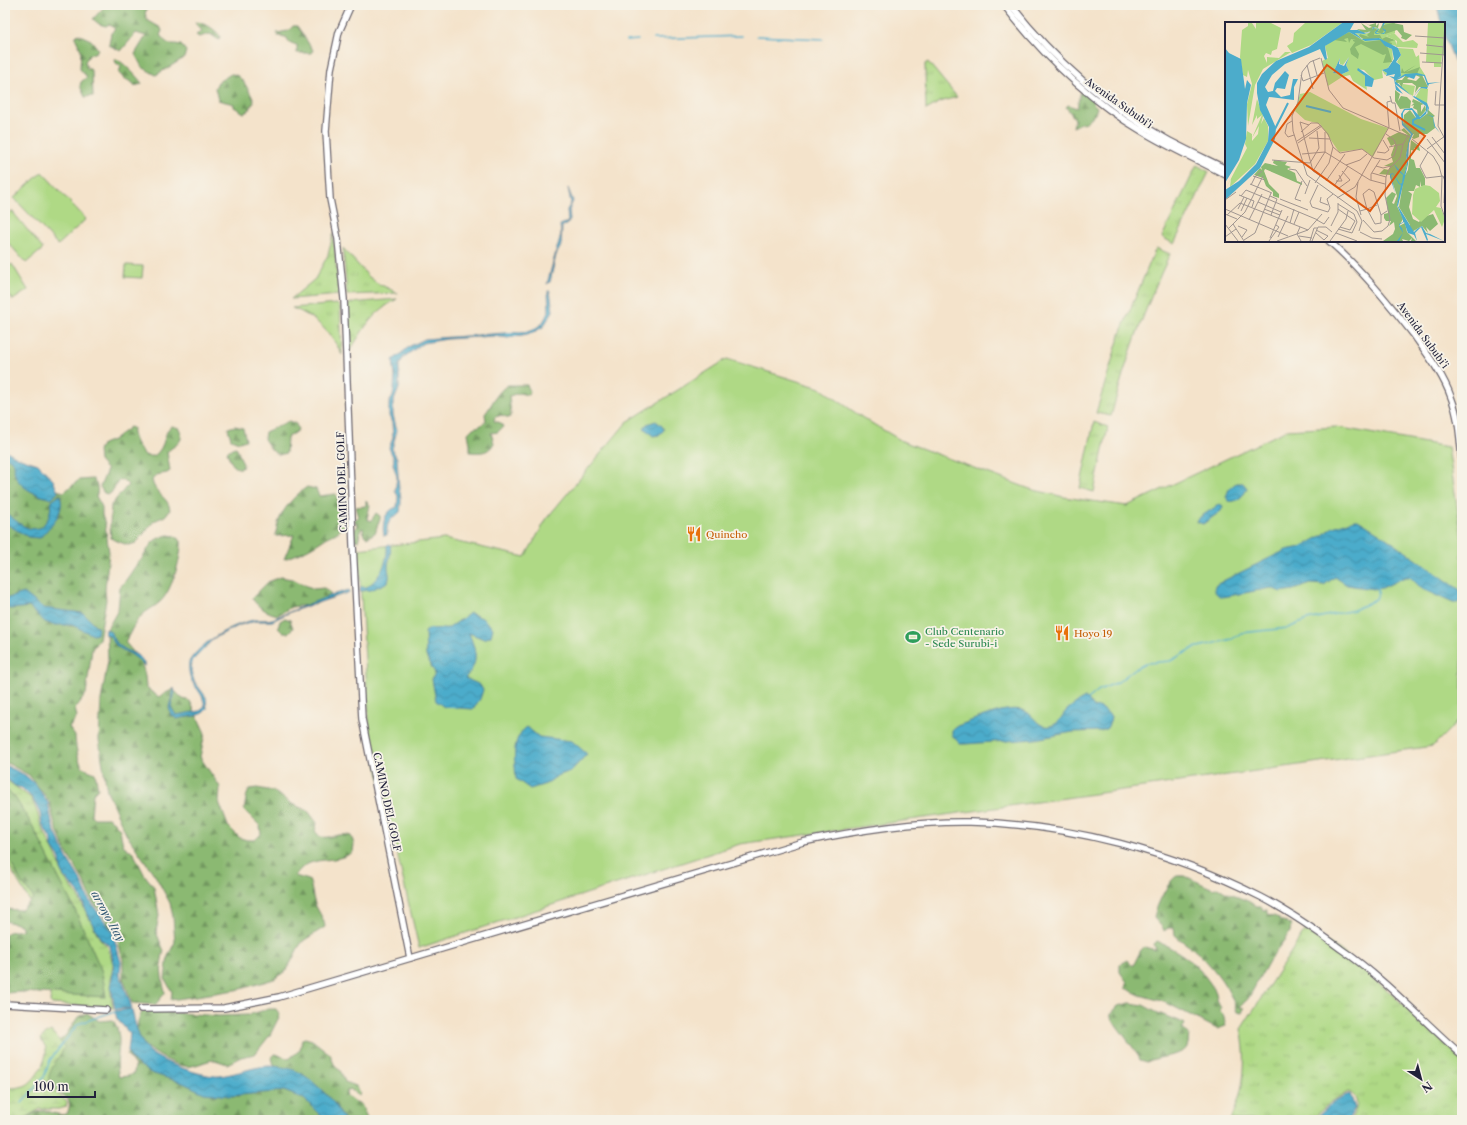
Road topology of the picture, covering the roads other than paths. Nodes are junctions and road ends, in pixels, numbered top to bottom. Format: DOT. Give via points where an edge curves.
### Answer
graph roads {
  1 [pos="351,5"];
  2 [pos="1004,5"];
  3 [pos="1011,5"];
  4 [pos="1225,169"];
  5 [pos="1225,175"];
  6 [pos="1330,242"];
  7 [pos="1462,460"];
  8 [pos="410,958"];
  9 [pos="5,1004"];
  10 [pos="141,1009"];
  11 [pos="106,1010"];
  12 [pos="1462,1055"];
  1 -- 8 [label="street, CAMINO DEL GOLF" via="339,32 334,56 326,131 330,199 338,239 344,299 362,719"];
  2 -- 5 [label="street, Avenida Sububi'i" via="1038,46 1095,100 1142,131 1191,159"];
  3 -- 4 [label="street, Avenida Sububi'i" via="1054,55 1099,96 1167,140"];
  6 -- 7 [label="street, Avenida Sububi'i" via="1381,293 1434,363 1456,413"];
  8 -- 10 [label="street" via="279,997 224,1008"];
  8 -- 12 [label="street" via="803,842 864,829 900,825 997,823 1058,831 1123,844 1170,859 1263,898 1343,950"];
  9 -- 11 [label="street"];
}
